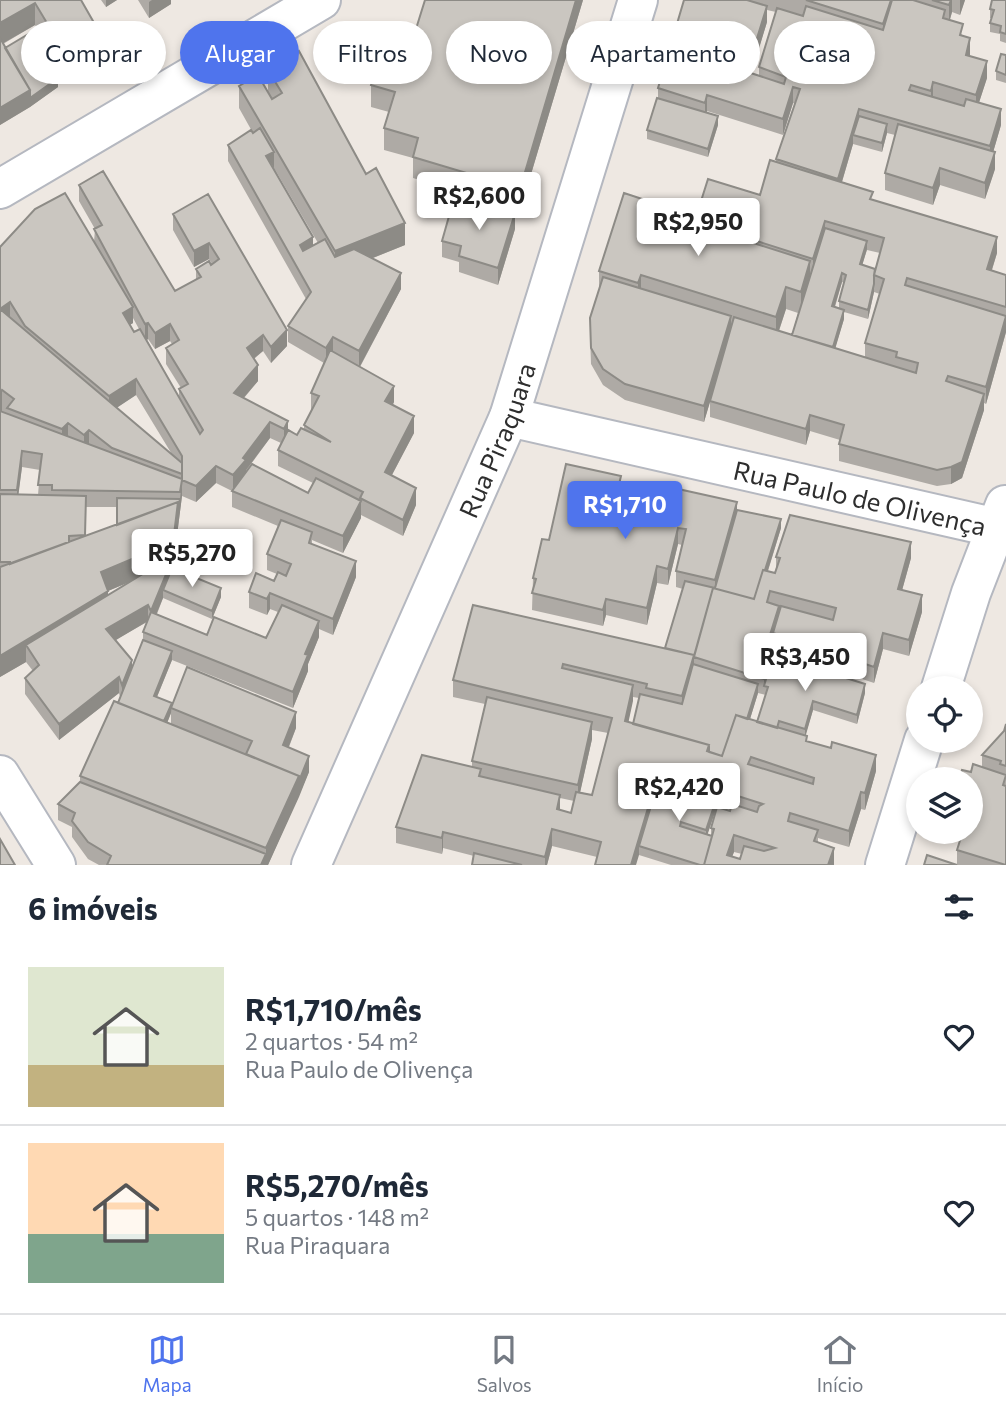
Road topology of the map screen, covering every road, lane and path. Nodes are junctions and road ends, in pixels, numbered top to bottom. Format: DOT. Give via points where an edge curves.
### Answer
graph roads {
  1 [pos="321,0"];
  2 [pos="638,0"];
  3 [pos="0,189"];
  4 [pos="509,417"];
  5 [pos="1002,520"];
  6 [pos="945,676"];
  7 [pos="920,753"];
  8 [pos="0,775"];
  9 [pos="55,865"];
  10 [pos="310,865"];
  11 [pos="885,865"];
  1 -- 3 [label="street"];
  2 -- 4 [label="street, Rua Piraquara"];
  4 -- 5 [label="street, Rua Paulo de Olivença"];
  4 -- 10 [label="street, Rua Piraquara"];
  5 -- 6 [label="street" via="971,593"];
  7 -- 11 [label="street"];
  8 -- 9 [label="street"];
}
